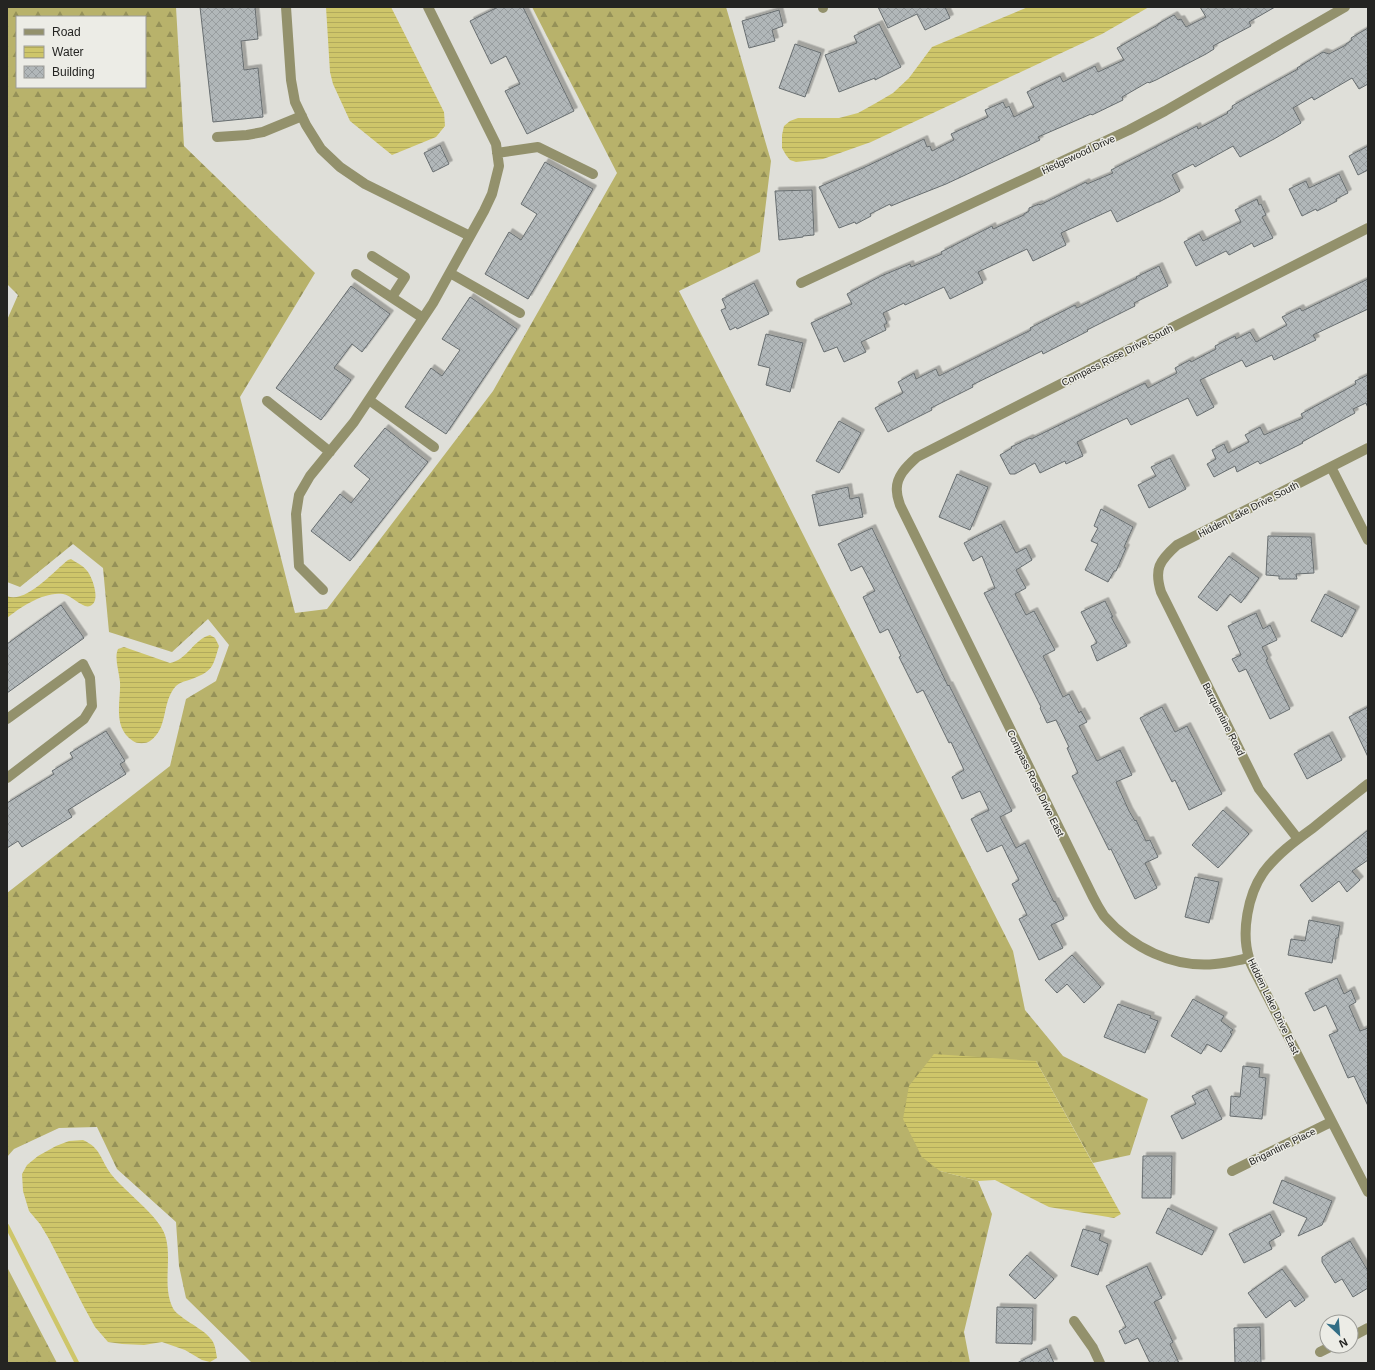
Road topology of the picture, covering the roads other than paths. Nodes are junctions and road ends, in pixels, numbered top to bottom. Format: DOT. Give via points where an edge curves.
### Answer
graph roads {
  1 [pos="286,7"];
  2 [pos="428,7"];
  3 [pos="1345,7"];
  4 [pos="302,116"];
  5 [pos="217,137"];
  6 [pos="497,153"];
  7 [pos="593,174"];
  8 [pos="1368,228"];
  9 [pos="470,236"];
  10 [pos="372,256"];
  11 [pos="450,273"];
  12 [pos="356,274"];
  13 [pos="801,283"];
  14 [pos="392,297"];
  15 [pos="520,313"];
  16 [pos="424,318"];
  17 [pos="369,400"];
  18 [pos="267,401"];
  19 [pos="434,447"];
  20 [pos="1368,448"];
  21 [pos="330,452"];
  22 [pos="1331,467"];
  23 [pos="900,505"];
  24 [pos="1368,540"];
  25 [pos="323,590"];
  26 [pos="1161,592"];
  27 [pos="7,719"];
  28 [pos="7,778"];
  29 [pos="1368,784"];
  30 [pos="1298,839"];
  31 [pos="1249,958"];
  32 [pos="1331,1122"];
  33 [pos="1232,1171"];
  34 [pos="1368,1192"];
  35 [pos="1074,1321"];
  36 [pos="1368,1328"];
  37 [pos="1359,1333"];
  38 [pos="1100,1363"];
  1 -- 4 [label="street" via="291,80 295,102"];
  2 -- 6 [label="street" via="496,144"];
  3 -- 13 [label="street, Hedgewood Drive" via="1129,130"];
  4 -- 5 [label="street" via="263,132"];
  4 -- 9 [label="street" via="321,149 340,167 365,184"];
  6 -- 7 [label="street" via="538,147"];
  6 -- 9 [label="street" via="499,166 492,194"];
  8 -- 23 [label="street, Compass Rose Drive South" via="917,457 905,468 899,479 896,491"];
  9 -- 11 [label="street"];
  10 -- 14 [label="street" via="405,277"];
  11 -- 15 [label="street"];
  11 -- 16 [label="street"];
  12 -- 14 [label="street"];
  14 -- 16 [label="street"];
  16 -- 17 [label="street"];
  17 -- 19 [label="street"];
  17 -- 21 [label="street"];
  18 -- 21 [label="street"];
  20 -- 22 [label="street, Hidden Lake Drive South"];
  21 -- 25 [label="street" via="310,476 299,496 296,514 299,566"];
  22 -- 24 [label="street"];
  22 -- 26 [label="street, Hidden Lake Drive South" via="1177,545 1164,556 1158,569"];
  23 -- 31 [label="street, Compass Rose Drive East" via="1103,914 1130,940 1164,958 1183,963 1215,964"];
  26 -- 30 [label="street, Barquentine Road" via="1259,789"];
  27 -- 28 [label="street" via="83,664 90,678 92,706 84,719"];
  29 -- 30 [label="street, Hidden Lake Drive East"];
  30 -- 31 [label="street, Hidden Lake Drive East" via="1263,873 1254,889 1246,922"];
  31 -- 32 [label="street, Hidden Lake Drive East"];
  32 -- 33 [label="street, Brigantine Place"];
  32 -- 34 [label="street, Hidden Lake Drive East"];
  35 -- 38 [label="street"];
  36 -- 37 [label="street"];
}
